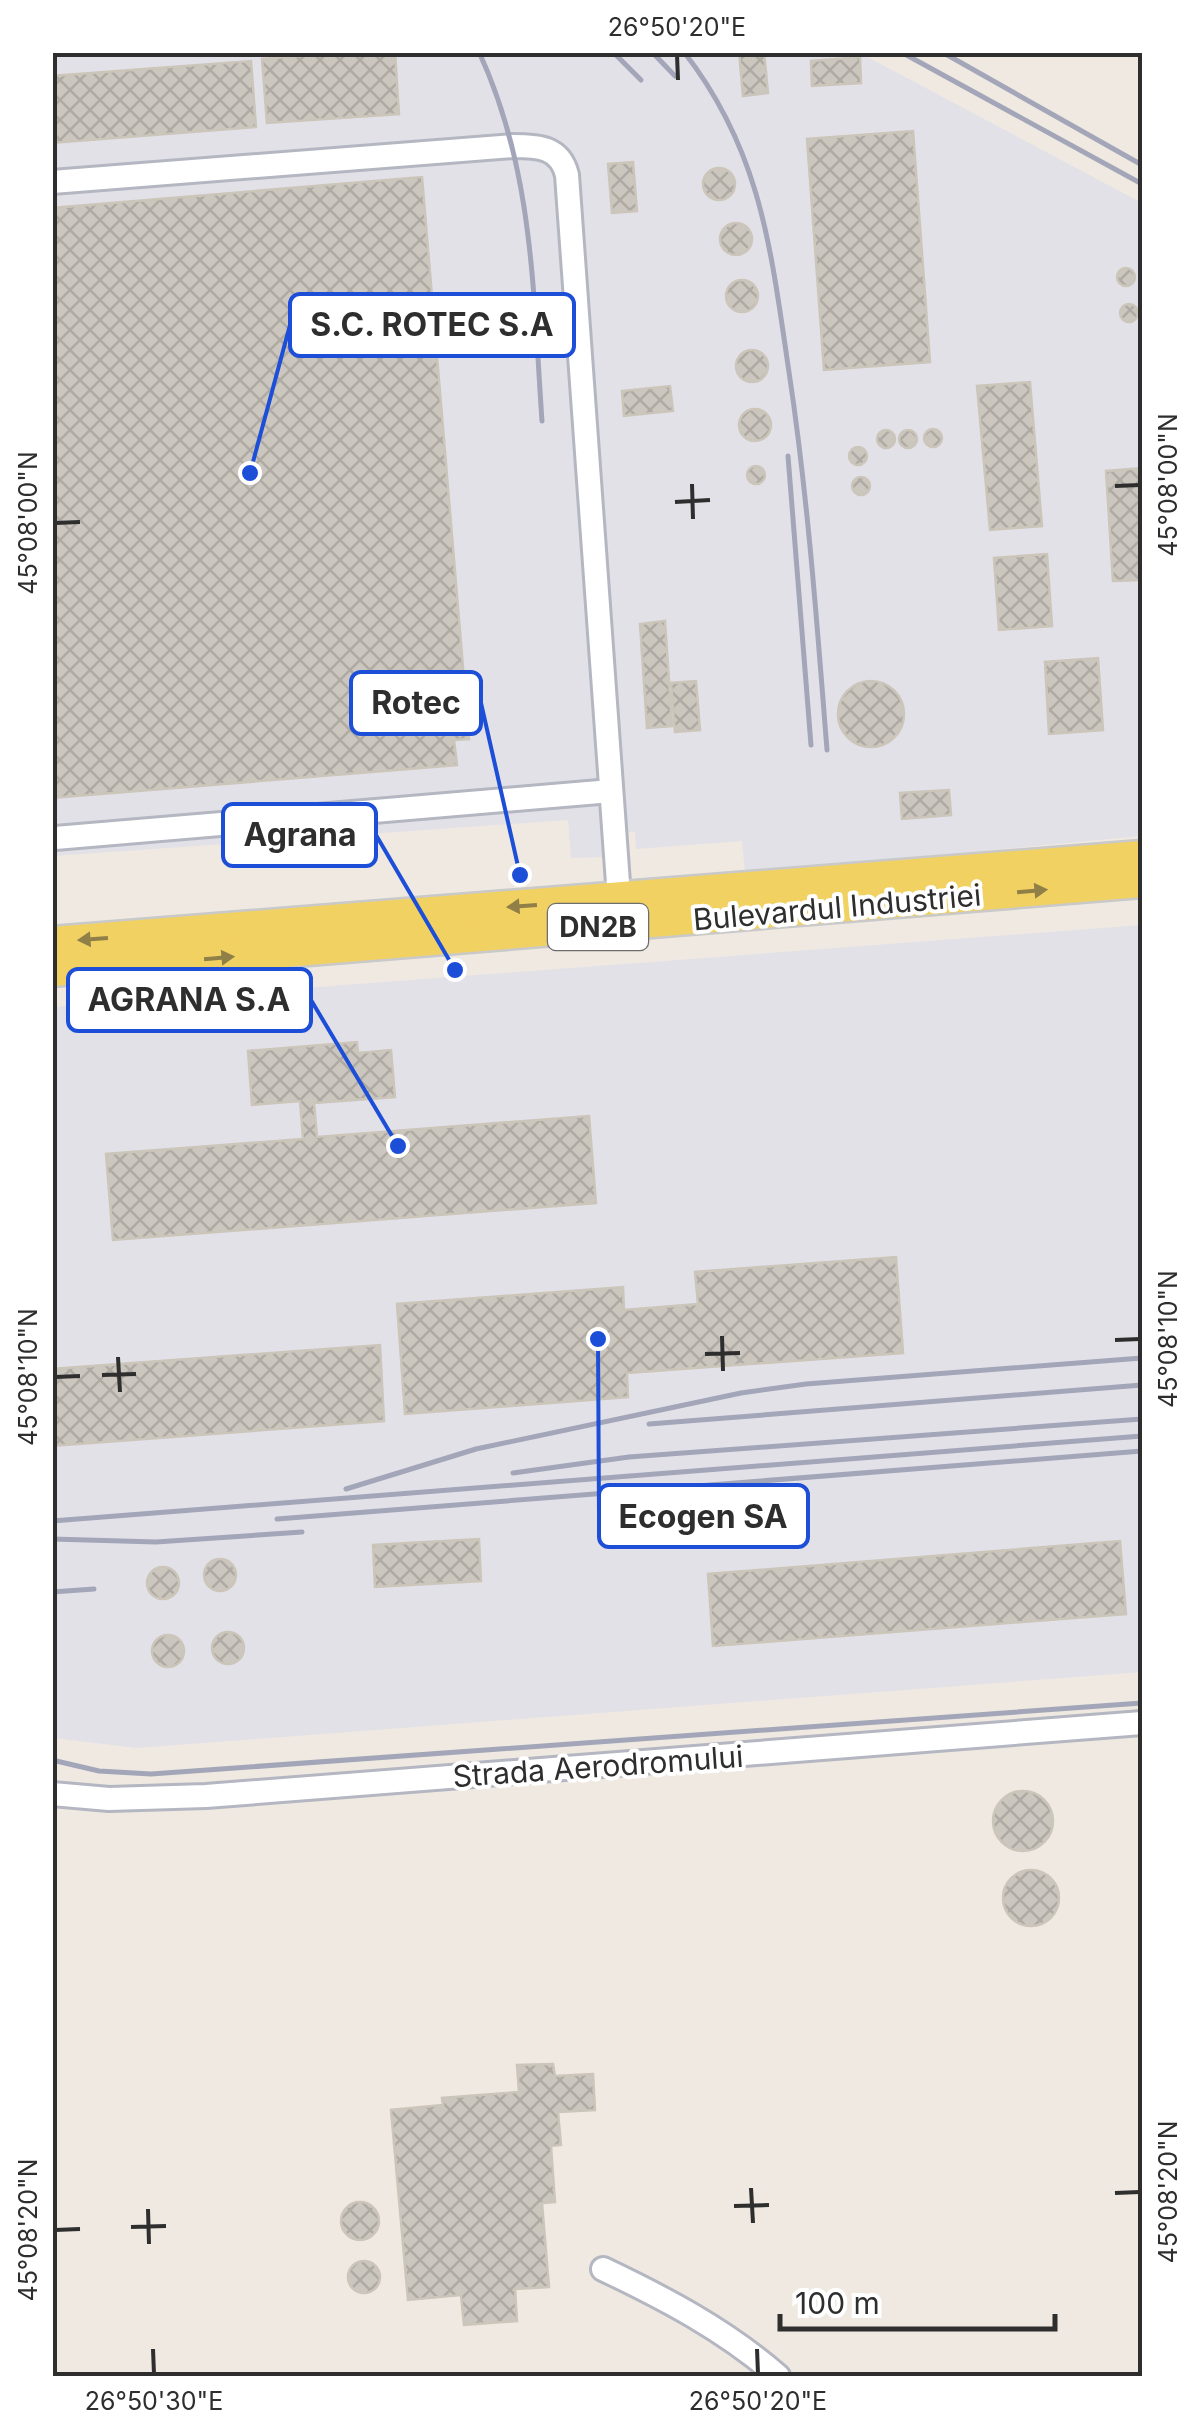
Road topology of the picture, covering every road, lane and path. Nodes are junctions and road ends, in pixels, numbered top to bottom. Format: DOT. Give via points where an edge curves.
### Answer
graph roads {
  1 [pos="52,182"];
  2 [pos="612,791"];
  3 [pos="54,838"];
  4 [pos="1142,856"];
  5 [pos="1142,882"];
  6 [pos="620,912"];
  7 [pos="52,942"];
  8 [pos="52,971"];
  9 [pos="1142,1723"];
  10 [pos="52,1794"];
  11 [pos="603,2268"];
  12 [pos="778,2376"];
  1 -- 2 [label="street" via="513,146 558,154 568,187"];
  2 -- 3 [label="street"];
  2 -- 6 [label="street"];
  4 -- 6 [label="main road, Bulevardul Industriei / DN2B"];
  6 -- 5 [label="main road, Bulevardul Industriei / DN2B, one-way"];
  6 -- 7 [label="main road, Bulevardul Industriei / DN2B, one-way"];
  8 -- 6 [label="main road, Bulevardul Industriei / DN2B, one-way"];
  9 -- 10 [label="street, Strada Aerodromului" via="206,1796"];
  11 -- 12 [label="street" via="740,2344"];
}
